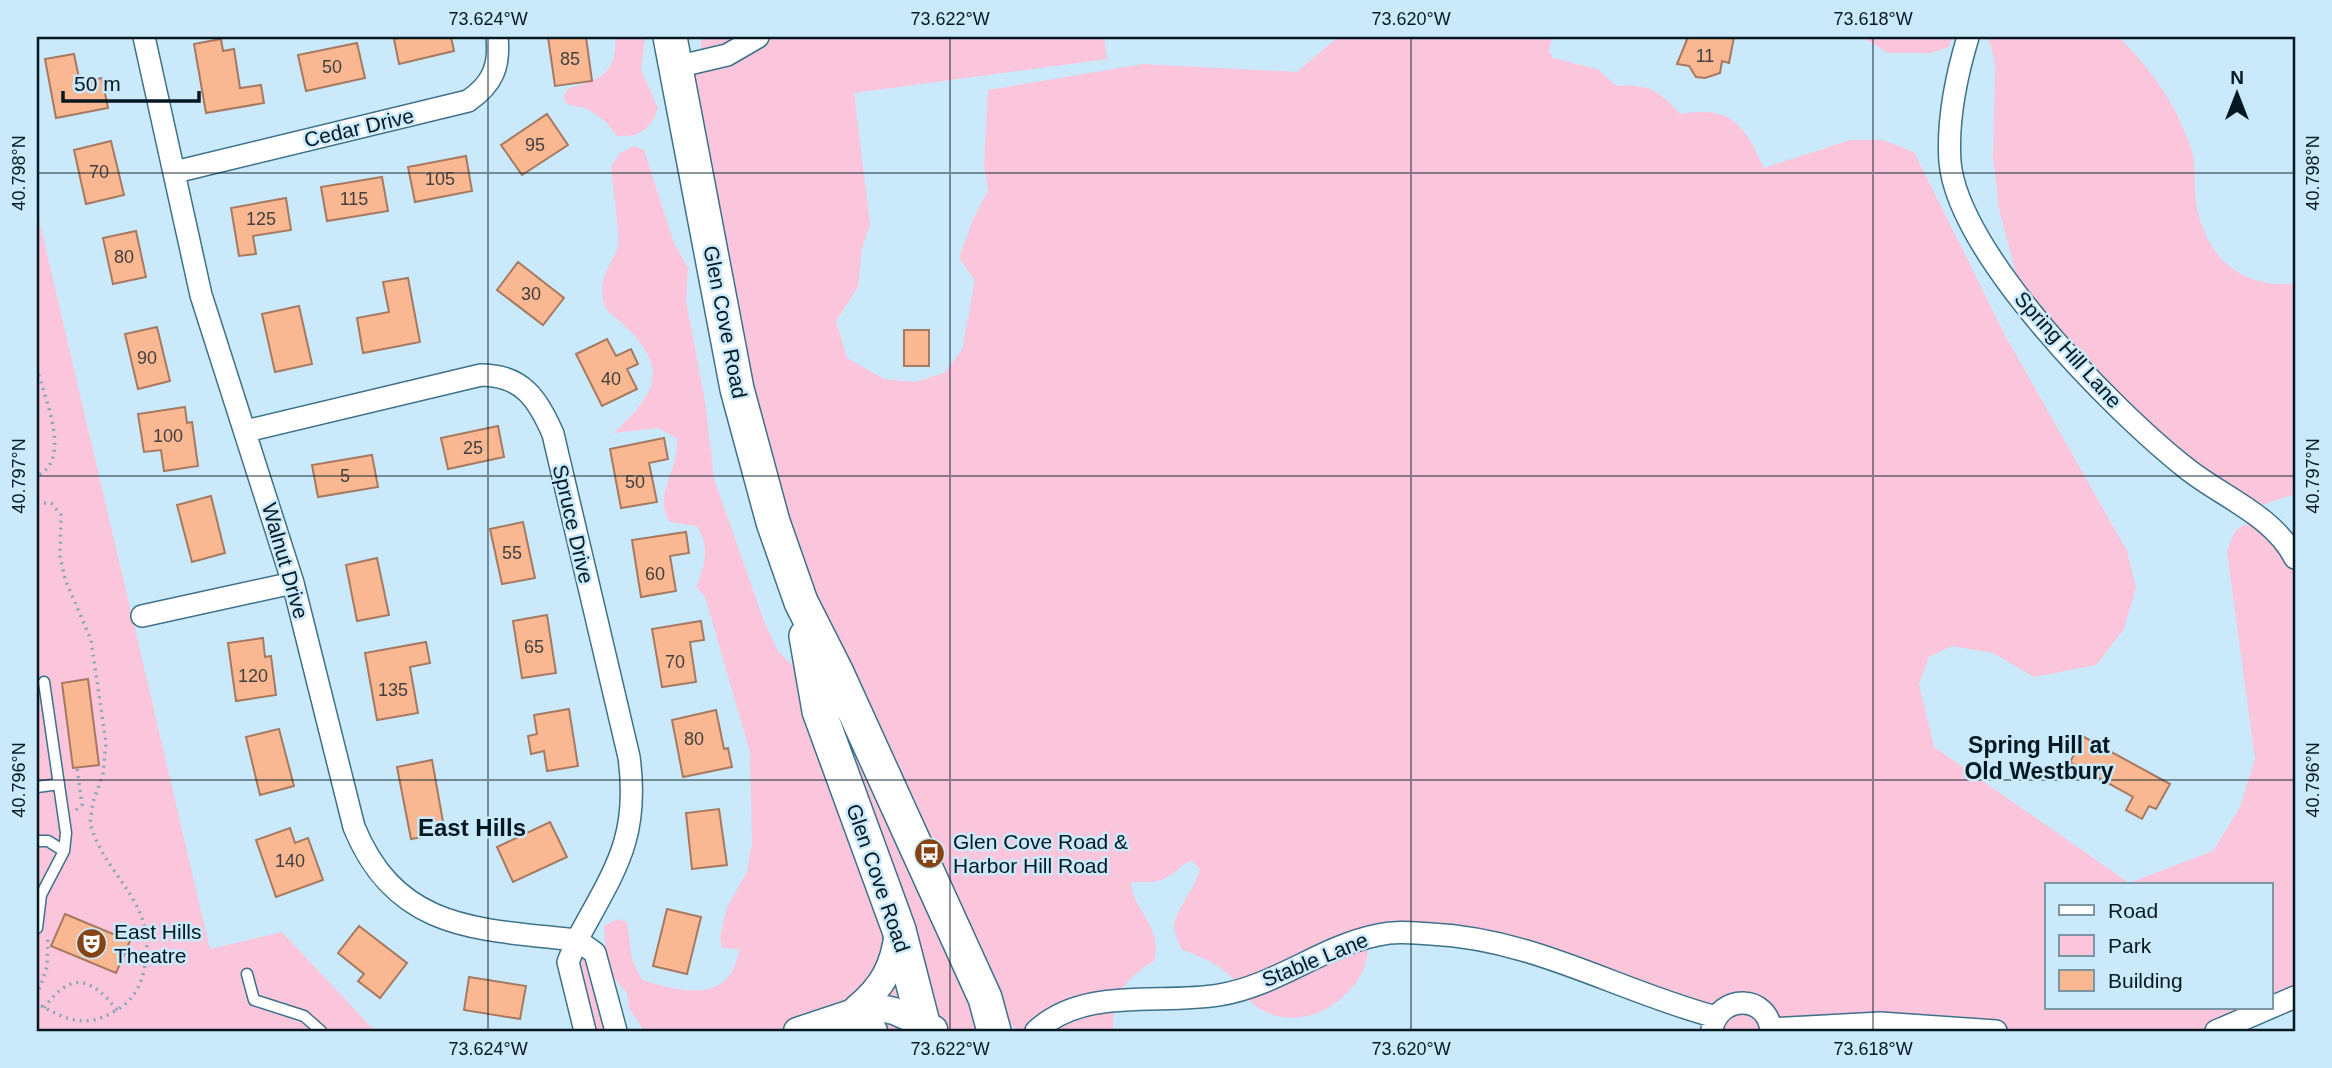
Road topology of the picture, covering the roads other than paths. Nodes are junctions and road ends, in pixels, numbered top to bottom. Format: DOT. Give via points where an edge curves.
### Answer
graph roads {
  1 [pos="144,37"];
  2 [pos="497,37"];
  3 [pos="758,37"];
  4 [pos="1968,37"];
  5 [pos="675,47"];
  6 [pos="175,172"];
  7 [pos="246,431"];
  8 [pos="2295,558"];
  9 [pos="293,583"];
  10 [pos="801,602"];
  11 [pos="142,616"];
  12 [pos="44,682"];
  13 [pos="59,784"];
  14 [pos="37,787"];
  15 [pos="37,841"];
  16 [pos="64,851"];
  17 [pos="39,897"];
  18 [pos="37,928"];
  19 [pos="899,930"];
  20 [pos="576,940"];
  21 [pos="247,974"];
  22 [pos="985,998"];
  23 [pos="2295,998"];
  24 [pos="2272,1008"];
  25 [pos="856,1009"];
  26 [pos="2269,1009"];
  27 [pos="832,1021"];
  28 [pos="1714,1024"];
  29 [pos="929,1029"];
  30 [pos="1771,1030"];
  31 [pos="321,1031"];
  32 [pos="585,1031"];
  33 [pos="616,1031"];
  34 [pos="797,1031"];
  35 [pos="874,1031"];
  36 [pos="994,1031"];
  37 [pos="1009,1031"];
  38 [pos="1036,1031"];
  39 [pos="1996,1031"];
  40 [pos="2216,1031"];
  1 -- 6 [label="street, Walnut Drive"];
  2 -- 6 [label="street, Cedar Drive" via="498,62 492,79 468,101"];
  3 -- 5 [label="street" via="727,55"];
  4 -- 8 [label="street, Spring Hill Lane" via="1951,110 1950,163 1970,222 1992,258 2035,317 2147,434 2187,470 2267,523"];
  5 -- 10 [label="main road, Glen Cove Road" via="745,423"];
  6 -- 7 [label="street, Walnut Drive" via="201,295"];
  7 -- 9 [label="street, Walnut Drive"];
  7 -- 20 [label="street, Spruce Drive" via="481,376 514,381 541,405 553,434 633,787 627,841"];
  9 -- 11 [label="street"];
  9 -- 20 [label="street, Walnut Drive" via="354,827 381,876 406,900 445,921"];
  10 -- 19 [label="main road, Glen Cove Road" via="819,711"];
  10 -- 22 [label="main road, Glen Cove Road"];
  12 -- 13 [label="lane"];
  13 -- 14 [label="lane"];
  13 -- 16 [label="lane"];
  15 -- 16 [label="lane" via="48,841"];
  16 -- 17 [label="lane"];
  17 -- 18 [label="lane"];
  19 -- 25 [label="street" via="890,971"];
  19 -- 29 [label="main road, Glen Cove Road"];
  20 -- 32 [label="street, Spruce Drive" via="568,962"];
  20 -- 33 [label="street" via="595,953"];
  21 -- 31 [label="lane" via="254,1000 304,1016"];
  22 -- 36 [label="main road, Glen Cove Road"];
  22 -- 37 [label="street"];
  23 -- 24 [label="street"];
  25 -- 27 [label="street"];
  25 -- 29 [label="street" via="878,1006"];
  26 -- 40 [label="street"];
  27 -- 34 [label="street"];
  27 -- 35 [label="street"];
  28 -- 30 [label="street, Stable Lane" via="1729,1004 1748,1002 1764,1012"];
  28 -- 38 [label="street, Stable Lane" via="1526,949 1452,935 1399,932 1346,943 1222,995 1135,999 1074,1008"];
  30 -- 39 [label="street, Stable Lane" via="1880,1023"];
}
